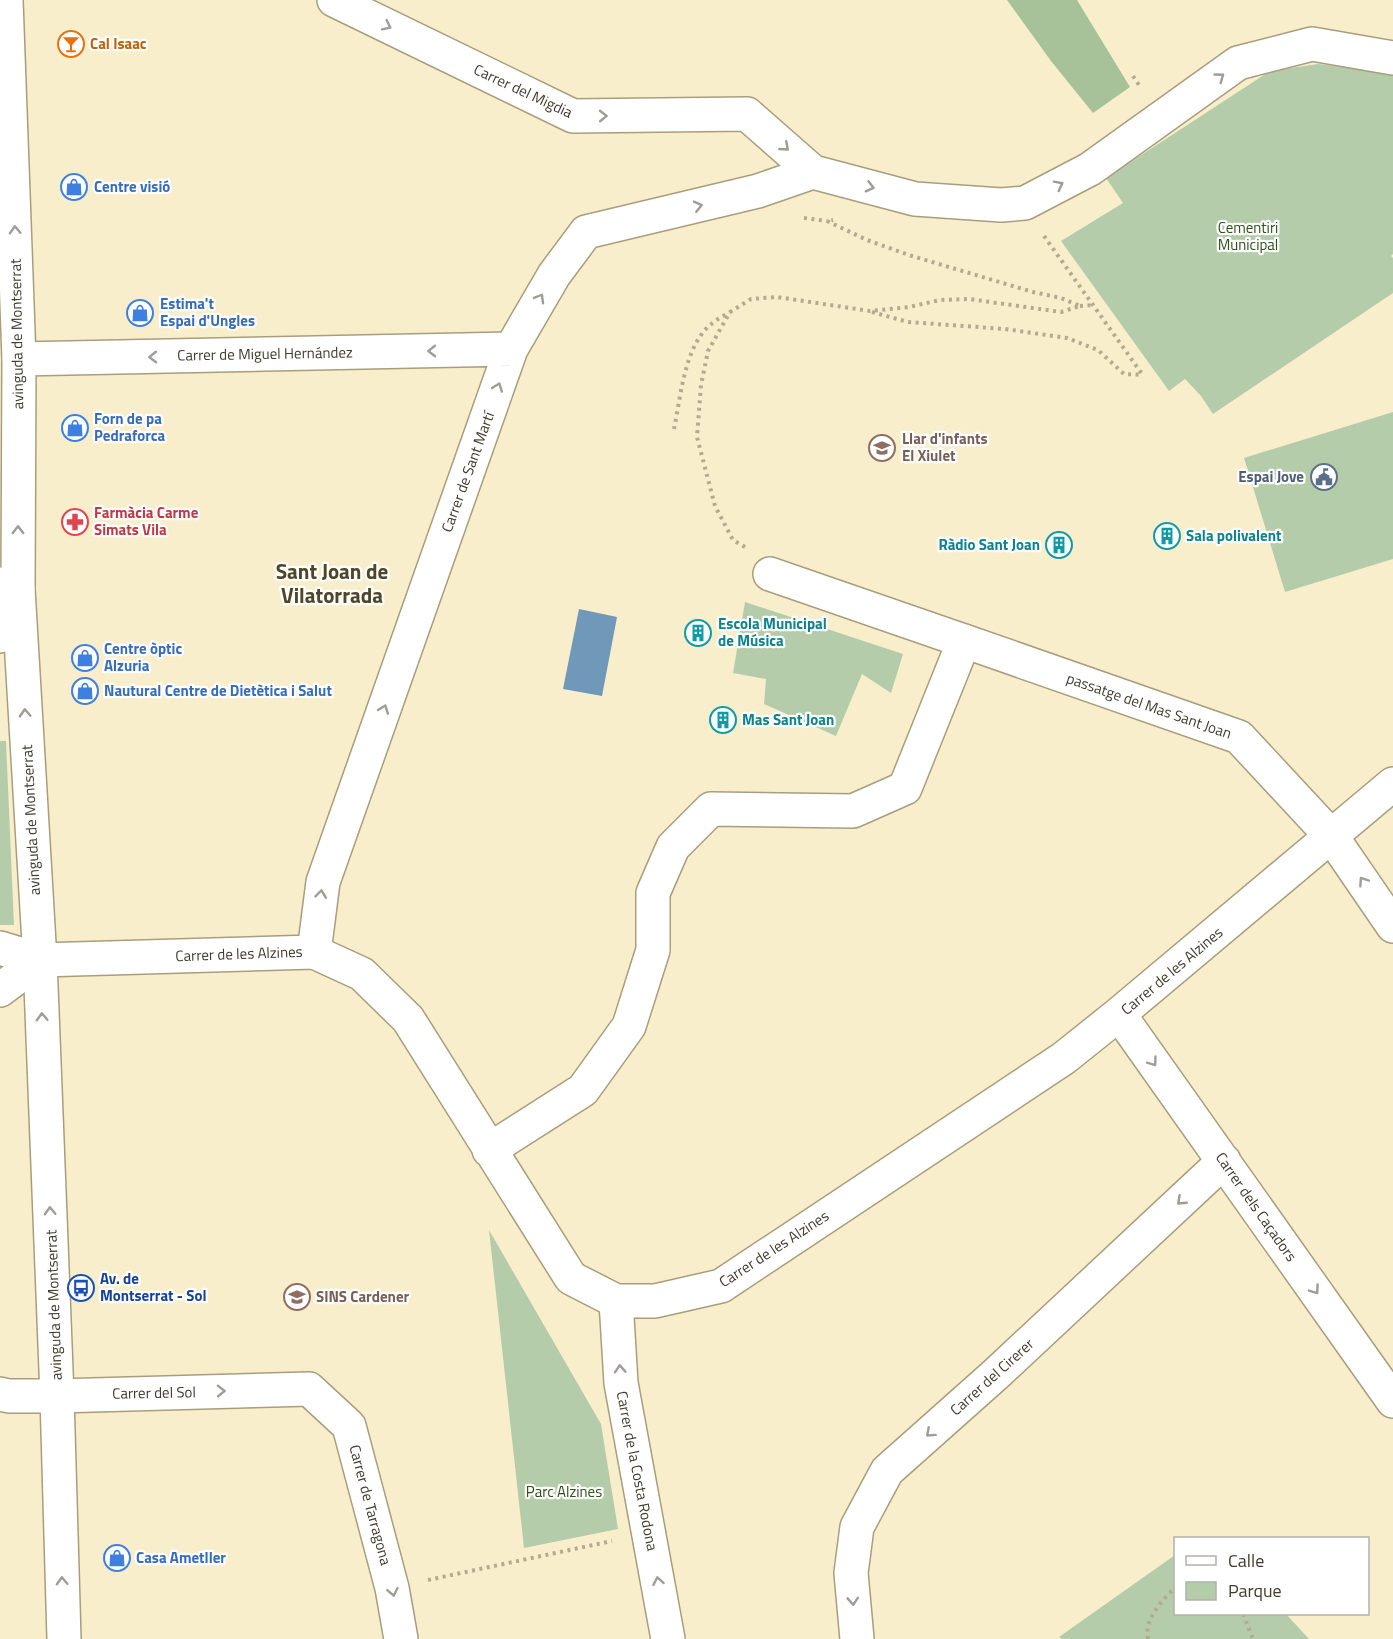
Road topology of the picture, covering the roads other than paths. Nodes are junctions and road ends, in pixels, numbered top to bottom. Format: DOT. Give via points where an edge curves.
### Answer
graph roads {
  1 [pos="6,0"];
  2 [pos="334,0"];
  3 [pos="1393,58"];
  4 [pos="813,172"];
  5 [pos="511,349"];
  6 [pos="20,359"];
  7 [pos="770,574"];
  8 [pos="9,586"];
  9 [pos="0,636"];
  10 [pos="964,640"];
  11 [pos="1393,784"];
  12 [pos="1332,837"];
  13 [pos="1393,926"];
  14 [pos="0,948"];
  15 [pos="314,952"];
  16 [pos="40,960"];
  17 [pos="0,990"];
  18 [pos="1119,1014"];
  19 [pos="489,1150"];
  20 [pos="1224,1161"];
  21 [pos="616,1301"];
  22 [pos="309,1389"];
  23 [pos="0,1394"];
  24 [pos="57,1396"];
  25 [pos="1393,1401"];
  26 [pos="64,1639"];
  27 [pos="400,1639"];
  28 [pos="668,1639"];
  29 [pos="857,1639"];
  6 -- 1 [label="street, avinguda de Montserrat, one-way"];
  2 -- 4 [label="street, Carrer del Migdia, one-way" via="573,116 747,114"];
  4 -- 3 [label="street, one-way" via="915,199 1025,203 1090,169 1238,63 1312,44"];
  5 -- 4 [label="street, Carrer de Sant Martí, one-way" via="554,275 586,232 758,191"];
  5 -- 6 [label="street, Carrer de Miguel Hernández, one-way"];
  15 -- 5 [label="street, Carrer de Sant Martí, one-way" via="322,882"];
  8 -- 6 [label="street, avinguda de Montserrat, one-way"];
  7 -- 10 [label="street, passatge del Mas Sant Joan"];
  8 -- 9 [label="street"];
  16 -- 8 [label="street, avinguda de Montserrat, one-way"];
  10 -- 12 [label="street, passatge del Mas Sant Joan" via="1239,737"];
  10 -- 19 [label="street" via="905,788 853,811 711,809 673,847 653,893 653,950 629,1026 583,1090"];
  11 -- 12 [label="street, Carrer de les Alzines"];
  13 -- 12 [label="street, passatge del Mas Sant Joan, one-way"];
  12 -- 18 [label="street, Carrer de les Alzines"];
  14 -- 16 [label="street, Carrer de les Alzines"];
  15 -- 16 [label="street, Carrer de les Alzines"];
  15 -- 19 [label="street, Carrer de les Alzines" via="362,974 408,1018"];
  16 -- 17 [label="street"];
  24 -- 16 [label="street, avinguda de Montserrat, one-way"];
  18 -- 20 [label="street, Carrer dels Caçadors, one-way"];
  18 -- 21 [label="street, Carrer de les Alzines" via="1064,1058 721,1286 655,1300"];
  19 -- 21 [label="street, Carrer de les Alzines" via="571,1278"];
  20 -- 25 [label="street, Carrer dels Caçadors, one-way"];
  20 -- 29 [label="street, Carrer del Cirerer, one-way" via="887,1471 857,1527 851,1573"];
  28 -- 21 [label="street, Carrer de la Costa Rodona, one-way" via="621,1383"];
  24 -- 22 [label="street, Carrer del Sol, one-way"];
  22 -- 27 [label="street, Carrer de Tarragona, one-way" via="349,1425 392,1588"];
  23 -- 24 [label="street, Carrer del Sol"];
  26 -- 24 [label="street, avinguda de Montserrat, one-way"];
}
